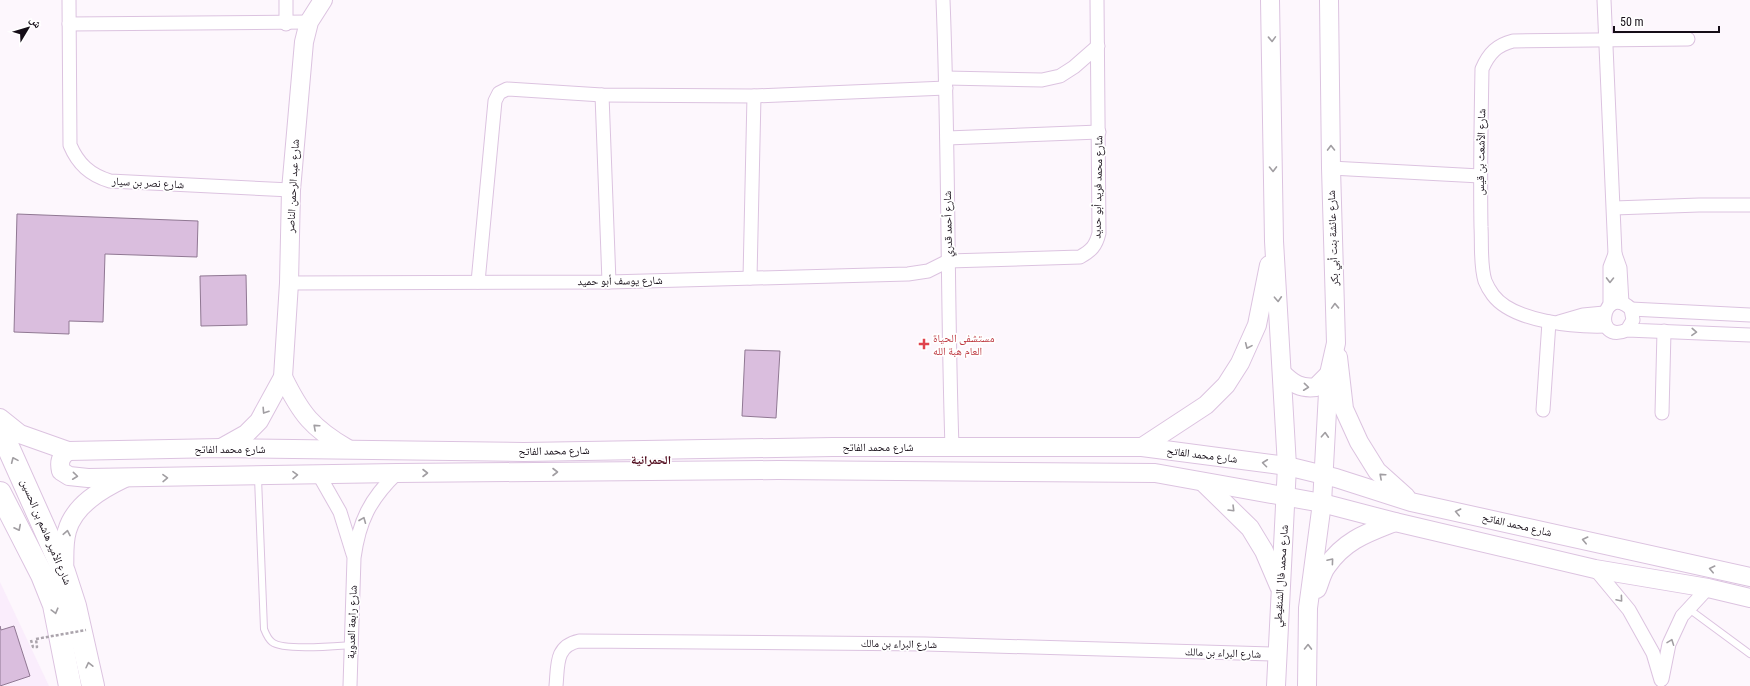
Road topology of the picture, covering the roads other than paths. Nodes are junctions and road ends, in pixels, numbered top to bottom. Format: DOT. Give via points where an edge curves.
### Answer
graph roads {
  1 [pos="68,0"];
  2 [pos="286,0"];
  3 [pos="323,0"];
  4 [pos="943,0"];
  5 [pos="1097,0"];
  6 [pos="1270,0"];
  7 [pos="1329,0"];
  8 [pos="1339,0"];
  9 [pos="1604,0"];
  10 [pos="308,22"];
  11 [pos="69,24"];
  12 [pos="286,24"];
  13 [pos="1330,31"];
  14 [pos="1688,39"];
  15 [pos="1604,40"];
  16 [pos="1098,46"];
  17 [pos="946,83"];
  18 [pos="602,95"];
  19 [pos="754,96"];
  20 [pos="1099,132"];
  21 [pos="947,138"];
  22 [pos="1331,168"];
  23 [pos="1480,176"];
  24 [pos="291,190"];
  25 [pos="1750,205"];
  26 [pos="1614,208"];
  27 [pos="1274,241"];
  28 [pos="948,261"];
  29 [pos="750,278"];
  30 [pos="478,282"];
  31 [pos="609,282"];
  32 [pos="289,283"];
  33 [pos="1615,311"];
  34 [pos="1750,315"];
  35 [pos="1554,322"];
  36 [pos="1627,330"];
  37 [pos="1664,331"];
  38 [pos="1750,335"];
  39 [pos="1336,343"];
  40 [pos="1282,373"];
  41 [pos="1329,374"];
  42 [pos="283,377"];
  43 [pos="1544,410"];
  44 [pos="1662,413"];
  45 [pos="0,418"];
  46 [pos="0,429"];
  47 [pos="952,447"];
  48 [pos="1142,447"];
  49 [pos="221,448"];
  50 [pos="348,449"];
  51 [pos="68,451"];
  52 [pos="1287,466"];
  53 [pos="397,473"];
  54 [pos="1323,474"];
  55 [pos="319,475"];
  56 [pos="258,476"];
  57 [pos="126,478"];
  58 [pos="1203,482"];
  59 [pos="0,493"];
  60 [pos="1286,496"];
  61 [pos="1411,502"];
  62 [pos="1322,503"];
  63 [pos="1395,522"];
  64 [pos="354,558"];
  65 [pos="1595,569"];
  66 [pos="64,572"];
  67 [pos="1750,577"];
  68 [pos="1708,588"];
  69 [pos="1280,591"];
  70 [pos="1750,598"];
  71 [pos="1308,608"];
  72 [pos="1689,609"];
  73 [pos="351,645"];
  74 [pos="1276,654"];
  75 [pos="1750,654"];
  76 [pos="1661,683"];
  77 [pos="70,686"];
  78 [pos="94,686"];
  79 [pos="350,686"];
  80 [pos="556,686"];
  81 [pos="1276,686"];
  82 [pos="1307,686"];
  1 -- 11 [label="street, شارع نصر بن سيار"];
  2 -- 12 [label="street"];
  3 -- 10 [label="main road, شارع عبد الرحمن الناصر"];
  4 -- 17 [label="street, شارع أحمد قدري"];
  5 -- 16 [label="street, شارع محمد فريد أبو حديد"];
  6 -- 27 [label="main road, one-way"];
  7 -- 13 [label="main road, شارع عائشة بنت أبي بكر"];
  8 -- 13 [label="main road"];
  9 -- 15 [label="street"];
  10 -- 12 [label="street"];
  10 -- 24 [label="main road, شارع عبد الرحمن الناصر"];
  11 -- 12 [label="street"];
  11 -- 24 [label="street, شارع نصر بن سيار" via="70,145 85,168 97,177 110,181"];
  22 -- 13 [label="main road, شارع عائشة بنت أبي بكر, one-way"];
  14 -- 15 [label="street, شارع الأشعث بن قيس"];
  15 -- 23 [label="street, شارع الأشعث بن قيس" via="1514,41 1493,50 1486,58 1482,69"];
  15 -- 26 [label="street"];
  16 -- 17 [label="street" via="1060,76 1042,80"];
  16 -- 20 [label="street, شارع محمد فريد أبو حديد"];
  17 -- 19 [label="street"];
  17 -- 21 [label="street, شارع أحمد قدري"];
  18 -- 19 [label="street"];
  18 -- 30 [label="street" via="506,89 499,93 495,101"];
  18 -- 31 [label="street"];
  19 -- 29 [label="street"];
  20 -- 21 [label="street"];
  20 -- 28 [label="street, شارع محمد فريد أبو حديد" via="1099,233 1096,244 1090,251 1080,257"];
  21 -- 28 [label="street, شارع أحمد قدري"];
  22 -- 23 [label="street"];
  39 -- 22 [label="main road, شارع عائشة بنت أبي بكر, one-way"];
  23 -- 35 [label="street, شارع الأشعث بن قيس" via="1485,281 1493,295 1504,306 1516,313"];
  24 -- 32 [label="main road, شارع عبد الرحمن الناصر"];
  25 -- 26 [label="street"];
  26 -- 33 [label="street" via="1615,254 1620,268"];
  27 -- 40 [label="main road, one-way"];
  27 -- 48 [label="main road, one-way" via="1257,324 1240,363 1226,385 1206,405"];
  28 -- 29 [label="street, شارع يوسف أبو حميد" via="928,271 908,274"];
  28 -- 47 [label="street, شارع أحمد قدري"];
  29 -- 31 [label="street, شارع يوسف أبو حميد"];
  30 -- 31 [label="street, شارع يوسف أبو حميد"];
  30 -- 32 [label="street, شارع يوسف أبو حميد"];
  32 -- 42 [label="main road, شارع عبد الرحمن الناصر"];
  33 -- 34 [label="street"];
  33 -- 35 [label="street"];
  33 -- 36 [label="street" via="1633,320"];
  33 -- 36 [label="street" via="1611,330"];
  35 -- 43 [label="street"];
  36 -- 37 [label="street"];
  37 -- 38 [label="street, one-way"];
  37 -- 44 [label="street"];
  39 -- 41 [label="main road, شارع عائشة بنت أبي بكر"];
  61 -- 39 [label="main road, one-way" via="1377,471 1359,442 1344,409"];
  40 -- 41 [label="main road, one-way" via="1306,389 1316,388"];
  40 -- 52 [label="main road"];
  54 -- 41 [label="main road, شارع عائشة بنت أبي بكر, one-way"];
  42 -- 49 [label="main road, شارع عبد الرحمن الناصر, one-way" via="259,421 246,434"];
  50 -- 42 [label="main road, one-way" via="327,437 309,420 296,403"];
  45 -- 51 [label="main road, شارع محمد الفاتح" via="20,434"];
  66 -- 46 [label="highway, شارع الأمير هاشم بن الحسين, one-way"];
  47 -- 48 [label="main road, شارع محمد الفاتح"];
  47 -- 50 [label="main road, شارع محمد الفاتح" via="524,452"];
  52 -- 48 [label="main road, شارع محمد الفاتح, one-way"];
  49 -- 50 [label="main road, شارع محمد الفاتح"];
  49 -- 51 [label="main road, شارع محمد الفاتح"];
  51 -- 57 [label="main road, one-way" via="61,457 60,463 61,471 69,476"];
  52 -- 54 [label="main road, شارع محمد الفاتح"];
  52 -- 60 [label="main road, شارع محمد فال الشنقيطي"];
  53 -- 55 [label="main road, شارع محمد الفاتح"];
  53 -- 58 [label="main road, شارع محمد الفاتح, one-way" via="770,470 1147,473"];
  64 -- 53 [label="street, شارع رابعة العدوية, one-way" via="357,538 371,502"];
  54 -- 61 [label="main road, شارع محمد الفاتح"];
  54 -- 62 [label="main road"];
  56 -- 55 [label="main road, شارع محمد الفاتح, one-way"];
  55 -- 64 [label="street, شارع رابعة العدوية" via="340,512"];
  57 -- 56 [label="main road, شارع محمد الفاتح, one-way"];
  56 -- 73 [label="lane" via="264,629 267,637 273,644 297,647"];
  66 -- 57 [label="main road, شارع محمد الفاتح, one-way" via="66,532 74,515 107,487"];
  58 -- 60 [label="main road, شارع محمد الفاتح"];
  58 -- 69 [label="main road, one-way" via="1250,528 1264,551"];
  59 -- 77 [label="highway, شارع الأمير هاشم بن الحسين, one-way" via="42,575 54,605"];
  60 -- 62 [label="main road, شارع محمد الفاتح"];
  60 -- 69 [label="main road, شارع محمد فال الشنقيطي"];
  67 -- 61 [label="main road, شارع محمد الفاتح, one-way"];
  62 -- 63 [label="main road, شارع محمد الفاتح"];
  62 -- 71 [label="main road"];
  63 -- 65 [label="main road, شارع محمد الفاتح"];
  71 -- 63 [label="main road, one-way" via="1326,567 1344,546"];
  64 -- 73 [label="street, شارع رابعة العدوية"];
  65 -- 68 [label="main road, شارع محمد الفاتح"];
  65 -- 76 [label="street, one-way" via="1629,610 1653,653"];
  78 -- 66 [label="highway, شارع الأمير هاشم بن الحسين, one-way"];
  68 -- 70 [label="main road, شارع محمد الفاتح"];
  68 -- 72 [label="street"];
  69 -- 74 [label="main road, شارع محمد فال الشنقيطي"];
  82 -- 71 [label="main road, one-way"];
  72 -- 75 [label="lane"];
  76 -- 72 [label="street, one-way" via="1669,644 1682,616"];
  73 -- 79 [label="street, شارع رابعة العدوية"];
  74 -- 80 [label="street, شارع البراء بن مالك" via="925,644 579,641 564,648 559,657"];
  74 -- 81 [label="main road, شارع محمد فال الشنقيطي"];
}
